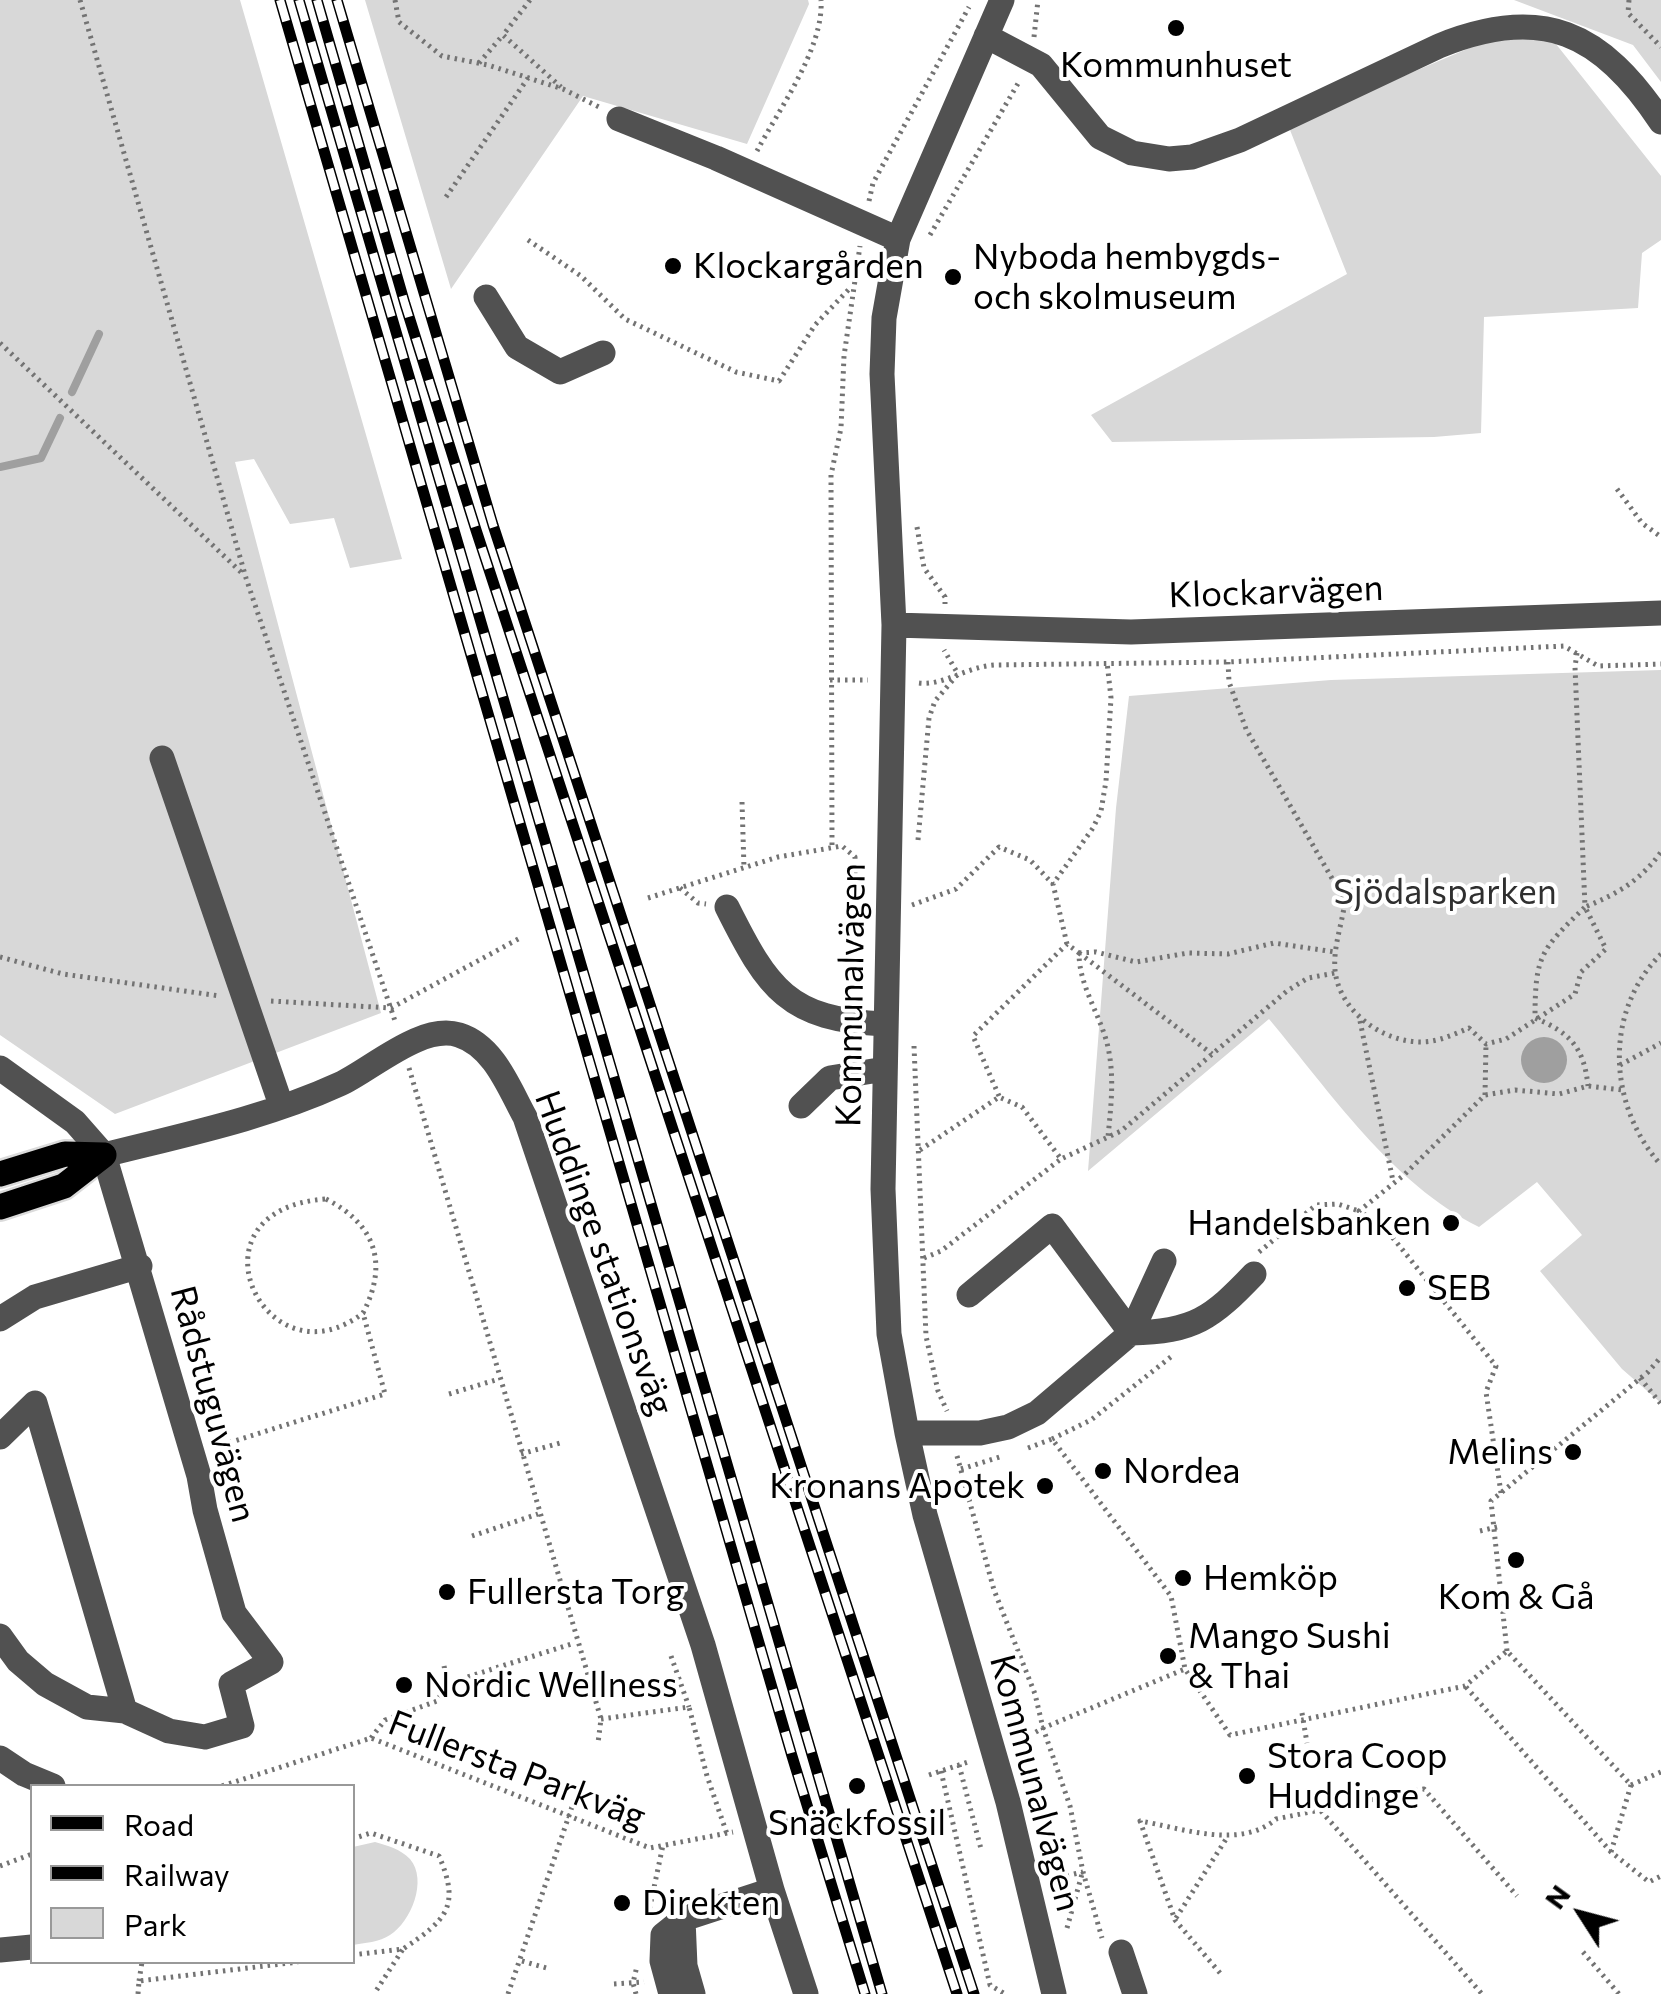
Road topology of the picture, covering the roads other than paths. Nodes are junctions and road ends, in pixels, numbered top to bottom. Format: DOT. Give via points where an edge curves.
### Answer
graph roads {
  1 [pos="1002,0"];
  2 [pos="986,36"];
  3 [pos="619,119"];
  4 [pos="1661,122"];
  5 [pos="898,239"];
  6 [pos="486,297"];
  7 [pos="603,353"];
  8 [pos="1661,613"];
  9 [pos="894,625"];
  10 [pos="162,758"];
  11 [pos="726,907"];
  12 [pos="885,1024"];
  13 [pos="0,1068"];
  14 [pos="884,1069"];
  15 [pos="280,1105"];
  16 [pos="801,1106"];
  17 [pos="104,1154"];
  18 [pos="0,1174"];
  19 [pos="0,1206"];
  20 [pos="1164,1260"];
  21 [pos="1255,1264"];
  22 [pos="140,1266"];
  23 [pos="969,1294"];
  24 [pos="0,1319"];
  25 [pos="1132,1334"];
  26 [pos="907,1433"];
  27 [pos="0,1436"];
  28 [pos="0,1636"];
  29 [pos="125,1711"];
  30 [pos="0,1758"];
  31 [pos="48,1784"];
  32 [pos="763,1892"];
  33 [pos="682,1919"];
  34 [pos="30,1947"];
  35 [pos="1112,1949"];
  36 [pos="0,1950"];
  37 [pos="671,1994"];
  38 [pos="693,1994"];
  39 [pos="796,1994"];
  40 [pos="806,1994"];
  41 [pos="1054,1994"];
  42 [pos="1135,1994"];
  1 -- 2 [label="street, Kommunalvägen"];
  2 -- 4 [label="street" via="1041,65 1100,137 1150,158 1192,157 1240,140 1438,46 1511,27 1541,27 1583,40 1618,66"];
  2 -- 5 [label="street, Kommunalvägen"];
  3 -- 5 [label="street"];
  5 -- 9 [label="street, Kommunalvägen" via="882,374"];
  6 -- 7 [label="street" via="517,347 560,372"];
  8 -- 9 [label="street, Klockarvägen" via="1131,632"];
  9 -- 12 [label="street, Kommunalvägen"];
  10 -- 15 [label="street"];
  11 -- 12 [label="street" via="752,958 788,1000 824,1018"];
  12 -- 14 [label="street, Kommunalvägen"];
  13 -- 17 [label="street" via="75,1122"];
  14 -- 16 [label="street" via="830,1078"];
  14 -- 26 [label="street, Kommunalvägen" via="889,1334"];
  15 -- 17 [label="street, Huddinge stationsväg"];
  15 -- 32 [label="street, Huddinge stationsväg" via="341,1084 434,1035 456,1034 498,1067 524,1117 703,1645"];
  17 -- 18 [label="main road" via="65,1154"];
  17 -- 19 [label="main road" via="64,1186"];
  17 -- 22 [label="street, Rådstuguvägen"];
  20 -- 25 [label="street"];
  21 -- 25 [label="street" via="1220,1309 1186,1327"];
  22 -- 24 [label="street" via="35,1297"];
  22 -- 29 [label="street, Rådstuguvägen" via="234,1613 271,1662 231,1684 242,1726 205,1737 169,1731"];
  23 -- 25 [label="street" via="1052,1226"];
  25 -- 26 [label="street" via="1037,1413 1008,1427"];
  26 -- 41 [label="street, Kommunalvägen"];
  27 -- 29 [label="street" via="35,1403"];
  28 -- 29 [label="street" via="45,1684 87,1706"];
  30 -- 31 [label="street"];
  32 -- 33 [label="street"];
  32 -- 39 [label="street"];
  32 -- 40 [label="street, Huddinge stationsväg"];
  33 -- 37 [label="street" via="663,1936"];
  33 -- 38 [label="street"];
  34 -- 36 [label="street"];
  35 -- 42 [label="street"];
}
